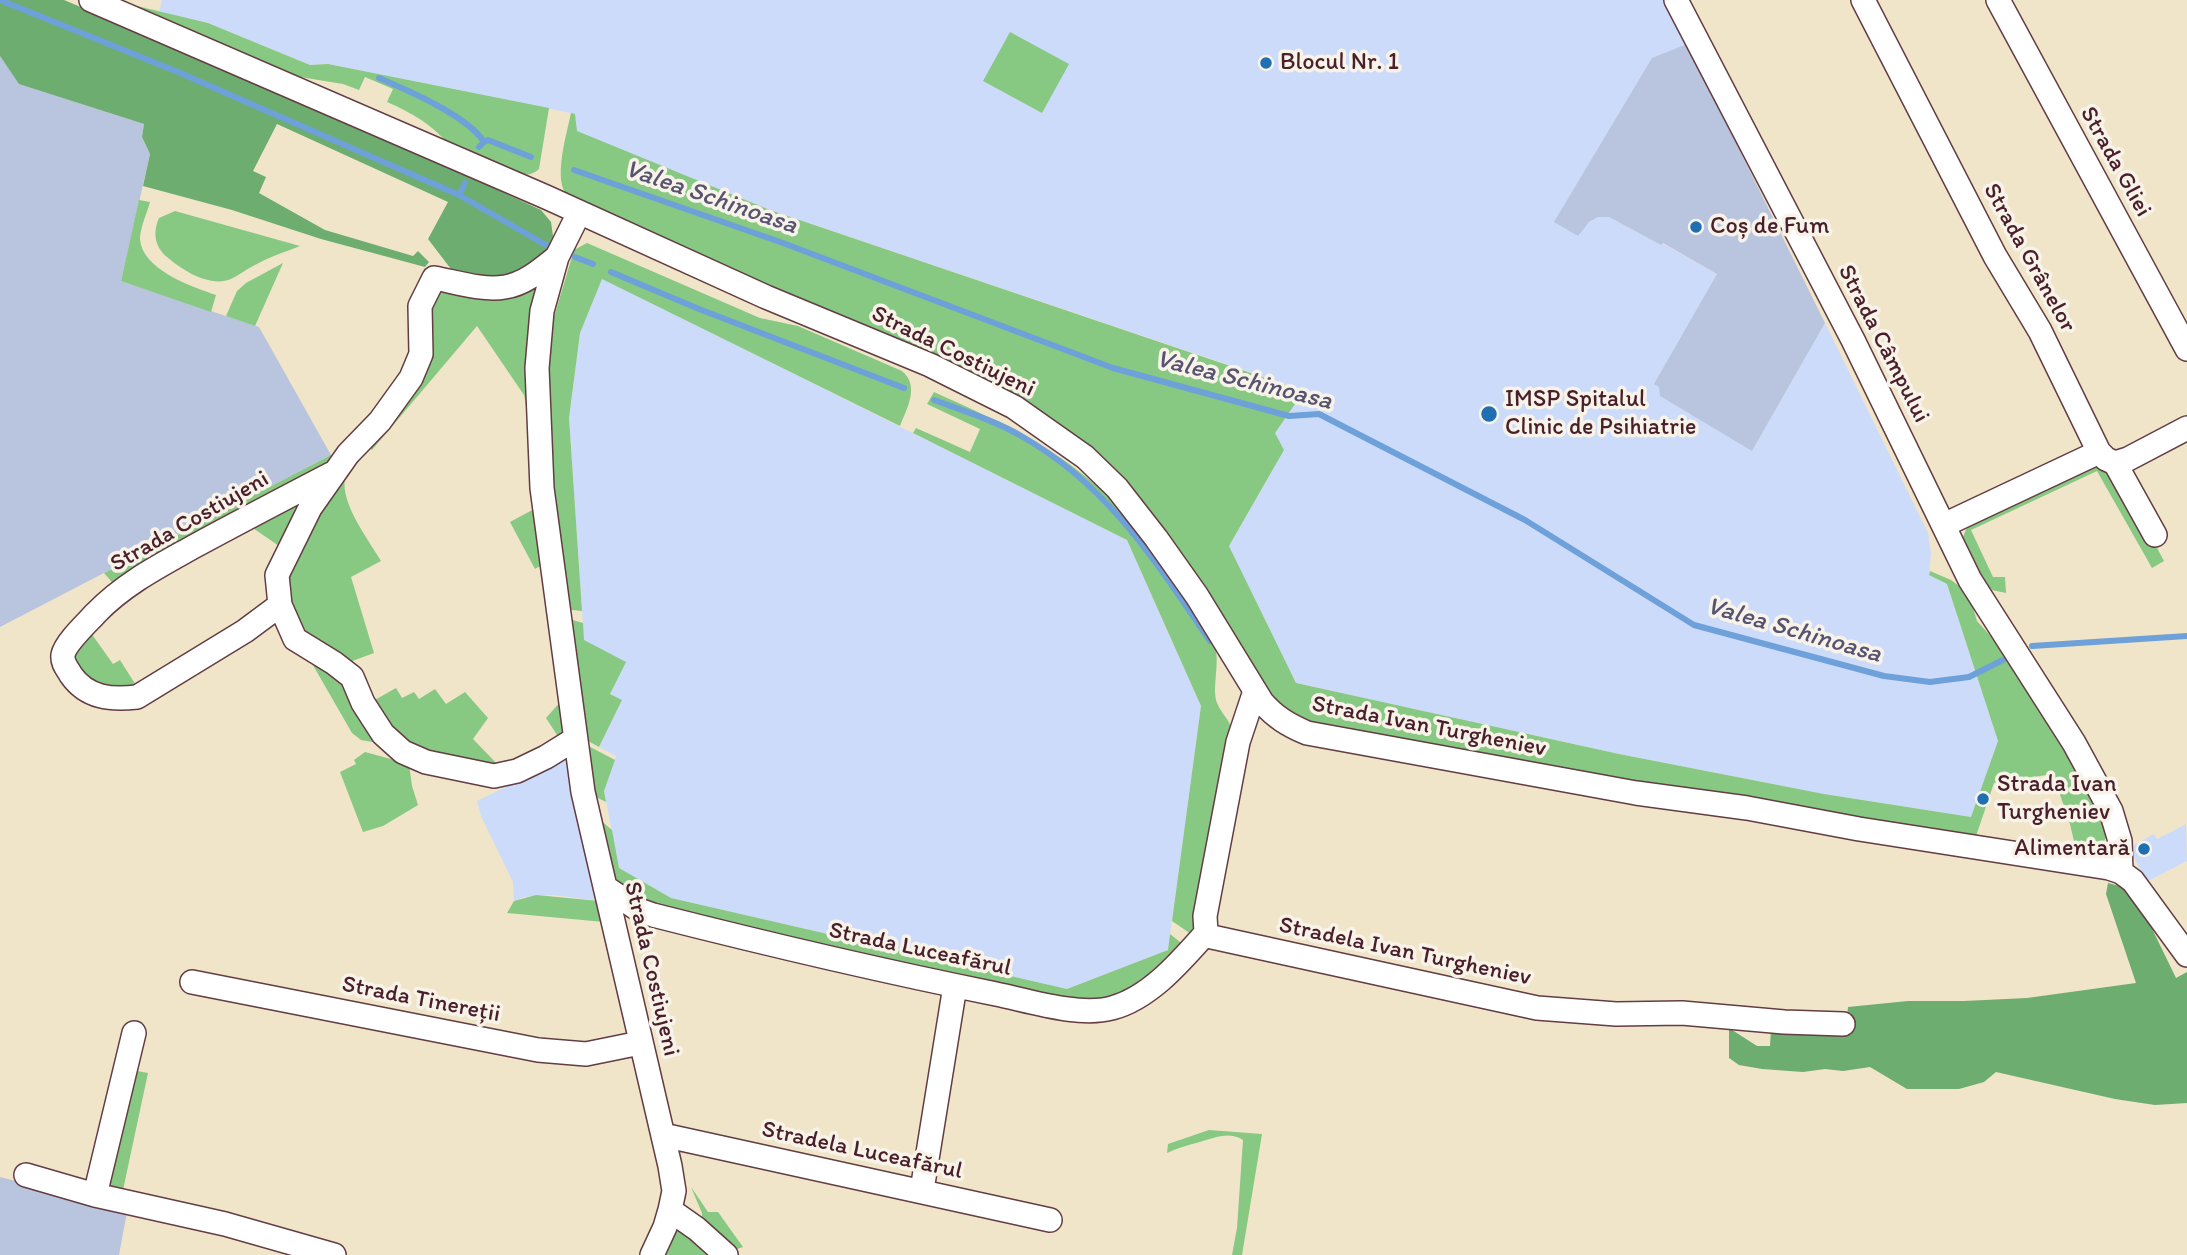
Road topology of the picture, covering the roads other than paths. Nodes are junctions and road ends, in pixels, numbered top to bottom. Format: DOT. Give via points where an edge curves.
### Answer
graph roads {
  1 [pos="91,0"];
  2 [pos="1676,0"];
  3 [pos="1863,0"];
  4 [pos="1998,0"];
  5 [pos="579,213"];
  6 [pos="557,257"];
  7 [pos="2187,349"];
  8 [pos="2187,428"];
  9 [pos="2107,458"];
  10 [pos="337,471"];
  11 [pos="1944,525"];
  12 [pos="2155,535"];
  13 [pos="281,605"];
  14 [pos="1255,691"];
  15 [pos="1270,712"];
  16 [pos="575,739"];
  17 [pos="2122,873"];
  18 [pos="605,887"];
  19 [pos="1206,933"];
  20 [pos="2187,955"];
  21 [pos="192,982"];
  22 [pos="955,986"];
  23 [pos="1843,1024"];
  24 [pos="134,1033"];
  25 [pos="640,1043"];
  26 [pos="663,1135"];
  27 [pos="26,1175"];
  28 [pos="922,1190"];
  29 [pos="95,1195"];
  30 [pos="670,1210"];
  31 [pos="1050,1220"];
  32 [pos="334,1255"];
  33 [pos="652,1255"];
  34 [pos="726,1255"];
  1 -- 5 [label="street, Strada Costiujeni"];
  2 -- 11 [label="street, Strada Câmpului"];
  3 -- 9 [label="street, Strada Grânelor"];
  4 -- 7 [label="street, Strada Gliei"];
  5 -- 6 [label="street, Strada Costiujeni"];
  5 -- 14 [label="street, Strada Costiujeni" via="930,365 1014,407 1064,442 1104,474 1156,538 1210,615"];
  6 -- 10 [label="street, Strada Costiujeni" via="534,275 506,287 434,278 420,306 421,354 411,378"];
  6 -- 16 [label="street, Strada Costiujeni" via="542,311 538,439"];
  8 -- 9 [label="street" via="2129,459"];
  9 -- 11 [label="street"];
  9 -- 12 [label="street, Strada Grânelor"];
  10 -- 13 [label="street, Strada Costiujeni" via="310,508 277,575"];
  10 -- 13 [label="street, Strada Costiujeni" via="126,586 68,646 64,664 89,693 137,697"];
  11 -- 17 [label="street, Strada Câmpului" via="1970,580 2074,743 2111,811 2120,841"];
  13 -- 16 [label="street, Strada Costiujeni" via="295,639 352,677 383,734 403,752 426,762 494,776 517,771"];
  14 -- 15 [label="street, Strada Costiujeni"];
  14 -- 19 [label="street" via="1238,743 1205,916"];
  15 -- 17 [label="street, Strada Ivan Turgheniev" via="1307,733"];
  16 -- 18 [label="street, Strada Costiujeni"];
  17 -- 20 [label="street" via="2133,881"];
  18 -- 22 [label="street, Strada Luceafărul" via="653,915"];
  18 -- 25 [label="street, Strada Costiujeni"];
  19 -- 22 [label="street, Strada Luceafărul" via="1163,979 1114,1008 1076,1010"];
  19 -- 23 [label="street, Stradela Ivan Turgheniev" via="1537,1008"];
  21 -- 25 [label="street, Strada Tinereții" via="538,1050 586,1054"];
  22 -- 28 [label="street"];
  24 -- 29 [label="street"];
  25 -- 26 [label="street, Strada Costiujeni"];
  26 -- 28 [label="street, Stradela Luceafărul"];
  26 -- 30 [label="street, Strada Costiujeni" via="674,1191"];
  27 -- 29 [label="street"];
  28 -- 31 [label="street, Stradela Luceafărul"];
  29 -- 32 [label="street" via="225,1224"];
  30 -- 33 [label="street, Strada Costiujeni"];
  30 -- 34 [label="street"];
}
